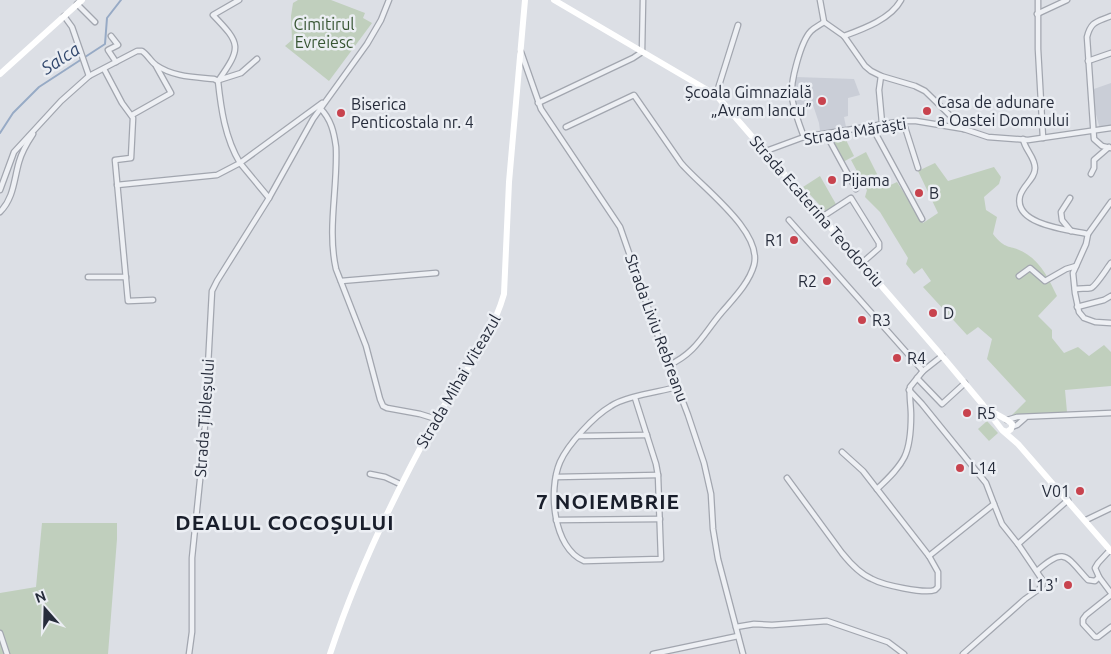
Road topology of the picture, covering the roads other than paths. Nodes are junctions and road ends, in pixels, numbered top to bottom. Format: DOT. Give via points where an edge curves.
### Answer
graph roads {
  1 [pos="239,0"];
  2 [pos="389,0"];
  3 [pos="525,0"];
  4 [pos="554,0"];
  5 [pos="643,0"];
  6 [pos="820,0"];
  7 [pos="901,0"];
  8 [pos="1038,0"];
  9 [pos="1067,0"];
  10 [pos="79,2"];
  11 [pos="1038,14"];
  12 [pos="64,16"];
  13 [pos="1111,16"];
  14 [pos="96,22"];
  15 [pos="824,22"];
  16 [pos="738,25"];
  17 [pos="111,36"];
  18 [pos="844,36"];
  19 [pos="521,51"];
  20 [pos="642,52"];
  21 [pos="1111,53"];
  22 [pos="257,59"];
  23 [pos="1088,61"];
  24 [pos="116,62"];
  25 [pos="155,65"];
  26 [pos="104,69"];
  27 [pos="0,74"];
  28 [pos="89,76"];
  29 [pos="881,76"];
  30 [pos="218,81"];
  31 [pos="716,95"];
  32 [pos="325,100"];
  33 [pos="538,103"];
  34 [pos="320,108"];
  35 [pos="132,115"];
  36 [pos="903,121"];
  37 [pos="882,123"];
  38 [pos="871,125"];
  39 [pos="566,127"];
  40 [pos="36,128"];
  41 [pos="1111,128"];
  42 [pos="964,129"];
  43 [pos="1092,131"];
  44 [pos="826,134"];
  45 [pos="804,137"];
  46 [pos="1043,138"];
  47 [pos="1023,140"];
  48 [pos="1110,147"];
  49 [pos="766,151"];
  50 [pos="240,163"];
  51 [pos="918,168"];
  52 [pos="1091,174"];
  53 [pos="117,185"];
  54 [pos="856,189"];
  55 [pos="0,190"];
  56 [pos="269,198"];
  57 [pos="1070,198"];
  58 [pos="1111,202"];
  59 [pos="0,212"];
  60 [pos="822,217"];
  61 [pos="789,220"];
  62 [pos="922,220"];
  63 [pos="1071,231"];
  64 [pos="1088,234"];
  65 [pos="862,263"];
  66 [pos="1111,263"];
  67 [pos="1076,266"];
  68 [pos="436,273"];
  69 [pos="1019,276"];
  70 [pos="88,277"];
  71 [pos="126,277"];
  72 [pos="341,281"];
  73 [pos="1075,289"];
  74 [pos="1111,296"];
  75 [pos="153,300"];
  76 [pos="1077,307"];
  77 [pos="1111,323"];
  78 [pos="942,356"];
  79 [pos="669,365"];
  80 [pos="923,371"];
  81 [pos="917,378"];
  82 [pos="965,383"];
  83 [pos="677,388"];
  84 [pos="909,390"];
  85 [pos="635,398"];
  86 [pos="986,408"];
  87 [pos="1111,413"];
  88 [pos="1026,418"];
  89 [pos="436,419"];
  90 [pos="1006,420"];
  91 [pos="1012,428"];
  92 [pos="1002,429"];
  93 [pos="647,435"];
  94 [pos="579,436"];
  95 [pos="1016,441"];
  96 [pos="842,452"];
  97 [pos="370,474"];
  98 [pos="658,475"];
  99 [pos="556,477"];
  100 [pos="787,478"];
  101 [pos="400,484"];
  102 [pos="877,489"];
  103 [pos="1068,500"];
  104 [pos="994,504"];
  105 [pos="1111,508"];
  106 [pos="556,520"];
  107 [pos="660,520"];
  108 [pos="1086,520"];
  109 [pos="1018,544"];
  110 [pos="1111,550"];
  111 [pos="929,556"];
  112 [pos="1037,571"];
  113 [pos="1099,577"];
  114 [pos="1111,594"];
  115 [pos="736,627"];
  116 [pos="1111,627"];
  117 [pos="0,633"];
  118 [pos="738,636"];
  119 [pos="7,654"];
  120 [pos="188,654"];
  121 [pos="330,654"];
  122 [pos="653,654"];
  123 [pos="743,654"];
  124 [pos="904,654"];
  125 [pos="964,654"];
  1 -- 30 [label="street" via="213,15 232,34 236,43"];
  2 -- 32 [label="street, Strada Țibleșului" via="367,44"];
  3 -- 19 [label="main road, Strada Mihai Viteazul"];
  4 -- 20 [label="main road, Strada Ecaterina Teodoroiu"];
  5 -- 20 [label="street"];
  6 -- 15 [label="street"];
  7 -- 18 [label="street" via="884,18"];
  8 -- 11 [label="street"];
  9 -- 11 [label="street"];
  10 -- 12 [label="main road"];
  10 -- 14 [label="street"];
  11 -- 46 [label="street"];
  12 -- 27 [label="main road"];
  12 -- 28 [label="street" via="72,27"];
  13 -- 23 [label="street" via="1089,28"];
  15 -- 18 [label="street"];
  15 -- 45 [label="street" via="808,34 794,80 792,96"];
  16 -- 31 [label="street"];
  17 -- 24 [label="street" via="118,45 108,50"];
  18 -- 29 [label="street" via="865,66"];
  19 -- 33 [label="street, Strada Liviu Rebreanu"];
  19 -- 89 [label="main road, Strada Mihai Viteazul" via="504,294 496,317"];
  20 -- 31 [label="main road, Strada Ecaterina Teodoroiu"];
  20 -- 33 [label="street"];
  21 -- 23 [label="street"];
  22 -- 30 [label="street" via="241,73"];
  23 -- 43 [label="street"];
  24 -- 25 [label="street" via="139,50"];
  24 -- 26 [label="street"];
  25 -- 30 [label="street" via="183,76"];
  25 -- 35 [label="street" via="171,93"];
  26 -- 28 [label="street"];
  26 -- 35 [label="street"];
  28 -- 40 [label="street"];
  29 -- 37 [label="street"];
  29 -- 42 [label="street" via="925,91"];
  30 -- 50 [label="street" via="225,124"];
  31 -- 49 [label="main road, Strada Ecaterina Teodoroiu"];
  32 -- 34 [label="street, Strada Țibleșului"];
  32 -- 50 [label="street, Strada Țibleșului"];
  33 -- 79 [label="street, Strada Liviu Rebreanu" via="620,227"];
  34 -- 56 [label="street, Strada Țibleșului"];
  34 -- 72 [label="street" via="329,120 336,141 332,241"];
  35 -- 53 [label="street" via="131,158 114,160"];
  36 -- 37 [label="street, Strada Mărăști"];
  36 -- 42 [label="street, Strada Mărăști"];
  36 -- 51 [label="street"];
  37 -- 38 [label="street, Strada Mărăști"];
  38 -- 44 [label="street, Strada Mărăști"];
  38 -- 62 [label="street"];
  39 -- 79 [label="street" via="634,95 681,163 714,194 747,233 754,248 754,265 742,287 688,355"];
  40 -- 55 [label="street" via="14,152"];
  40 -- 59 [label="street" via="21,155 10,198"];
  41 -- 43 [label="street, Strada Mărăști"];
  42 -- 47 [label="street, Strada Mărăști" via="988,137"];
  43 -- 46 [label="street, Strada Mărăști"];
  43 -- 48 [label="street" via="1097,143"];
  44 -- 45 [label="street, Strada Mărăști"];
  44 -- 54 [label="street"];
  45 -- 49 [label="street, Strada Mărăști"];
  46 -- 47 [label="street, Strada Mărăști"];
  47 -- 63 [label="street" via="1035,169 1020,194 1024,213 1040,223"];
  48 -- 52 [label="street" via="1094,160"];
  49 -- 60 [label="main road, Strada Ecaterina Teodoroiu"];
  50 -- 53 [label="street, Strada Țibleșului" via="217,175"];
  50 -- 56 [label="street"];
  53 -- 71 [label="street"];
  56 -- 120 [label="street, Strada Țibleșului" via="212,291 204,441 192,558 192,632"];
  57 -- 63 [label="street" via="1061,212 1062,220"];
  58 -- 64 [label="street"];
  60 -- 65 [label="main road, Strada Ecaterina Teodoroiu"];
  60 -- 65 [label="street" via="851,198 879,243 879,248"];
  61 -- 80 [label="street, Strada Ecaterina Teodoroiu"];
  63 -- 64 [label="street"];
  64 -- 67 [label="street"];
  65 -- 78 [label="main road, Strada Ecaterina Teodoroiu"];
  66 -- 73 [label="street" via="1091,288"];
  67 -- 69 [label="street" via="1045,281 1030,268"];
  67 -- 73 [label="street"];
  68 -- 72 [label="street"];
  70 -- 71 [label="street"];
  71 -- 75 [label="street" via="128,301"];
  72 -- 89 [label="street" via="366,346 383,406"];
  73 -- 76 [label="street"];
  74 -- 76 [label="street"];
  76 -- 77 [label="street" via="1084,318"];
  78 -- 80 [label="street"];
  78 -- 82 [label="main road, Strada Ecaterina Teodoroiu"];
  79 -- 83 [label="street, Strada Liviu Rebreanu"];
  80 -- 81 [label="street"];
  81 -- 82 [label="street" via="942,404"];
  81 -- 84 [label="street"];
  82 -- 86 [label="main road, Strada Ecaterina Teodoroiu"];
  83 -- 85 [label="street"];
  83 -- 115 [label="street, Strada Liviu Rebreanu" via="708,480 715,543"];
  84 -- 102 [label="street" via="911,419 907,453 897,470"];
  84 -- 104 [label="street" via="986,483"];
  85 -- 93 [label="street"];
  85 -- 94 [label="street" via="613,404"];
  86 -- 90 [label="main road, Strada Ecaterina Teodoroiu"];
  86 -- 92 [label="main road, Strada Ecaterina Teodoroiu"];
  87 -- 88 [label="street"];
  88 -- 90 [label="street"];
  88 -- 91 [label="street"];
  89 -- 101 [label="main road, Strada Mihai Viteazul"];
  90 -- 91 [label="main road" via="1010,421"];
  90 -- 92 [label="main road" via="1001,422"];
  91 -- 92 [label="main road" via="1008,431"];
  91 -- 95 [label="main road"];
  92 -- 95 [label="main road, Strada Ecaterina Teodoroiu"];
  93 -- 94 [label="street"];
  93 -- 98 [label="street"];
  94 -- 99 [label="street" via="562,458"];
  95 -- 103 [label="main road"];
  96 -- 102 [label="street"];
  97 -- 101 [label="street"];
  98 -- 99 [label="street"];
  98 -- 107 [label="street"];
  99 -- 106 [label="street"];
  100 -- 111 [label="street" via="851,564 870,578 924,591 935,590 938,572"];
  101 -- 121 [label="main road, Strada Mihai Viteazul" via="363,563"];
  102 -- 111 [label="street"];
  103 -- 108 [label="main road"];
  103 -- 109 [label="street"];
  104 -- 109 [label="street" via="1002,524"];
  104 -- 111 [label="street"];
  105 -- 108 [label="street"];
  106 -- 107 [label="street"];
  106 -- 107 [label="street" via="567,547 584,561 661,559"];
  108 -- 110 [label="main road"];
  109 -- 112 [label="street"];
  110 -- 113 [label="street" via="1095,568"];
  112 -- 113 [label="street" via="1062,555 1088,580"];
  112 -- 125 [label="street" via="1043,581 1042,587"];
  113 -- 114 [label="street"];
  114 -- 116 [label="street" via="1083,619 1083,624 1095,637"];
  115 -- 118 [label="street, Strada Liviu Rebreanu"];
  115 -- 124 [label="street" via="827,621 888,642"];
  117 -- 119 [label="street"];
  118 -- 122 [label="street"];
  118 -- 123 [label="street, Strada Liviu Rebreanu"];
}
